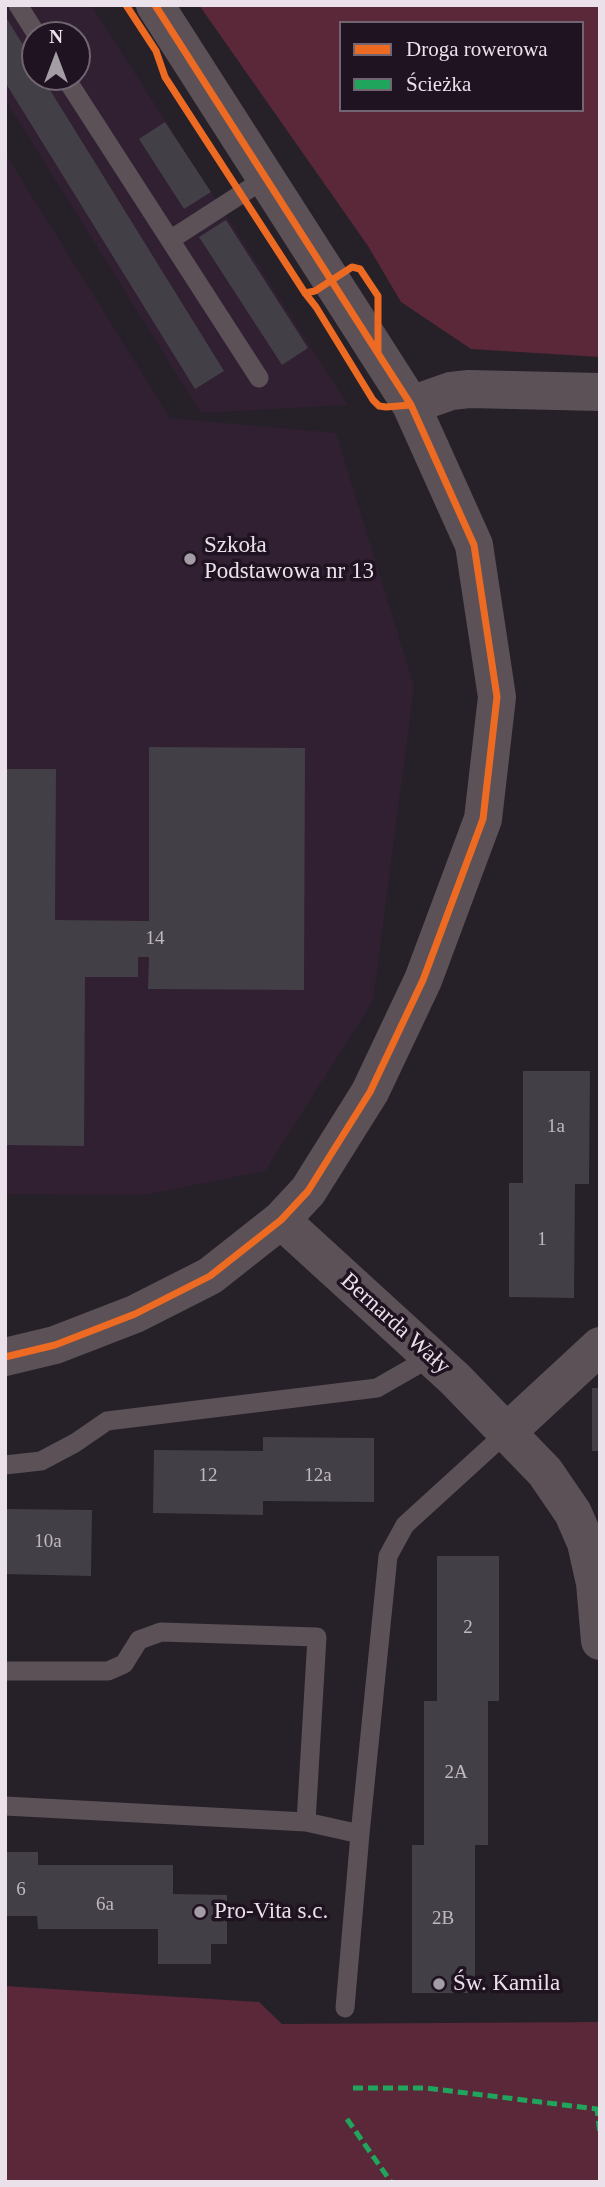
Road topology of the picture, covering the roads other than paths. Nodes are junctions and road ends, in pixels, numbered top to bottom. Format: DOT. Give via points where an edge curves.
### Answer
graph roads {
  1 [pos="18,5"];
  2 [pos="155,5"];
  3 [pos="28,21"];
  4 [pos="74,91"];
  5 [pos="266,178"];
  6 [pos="170,240"];
  7 [pos="259,378"];
  8 [pos="600,392"];
  9 [pos="411,405"];
  10 [pos="281,1220"];
  11 [pos="600,1346"];
  12 [pos="5,1357"];
  13 [pos="431,1357"];
  14 [pos="507,1432"];
  15 [pos="5,1465"];
  16 [pos="586,1513"];
  17 [pos="600,1641"];
  18 [pos="5,1671"];
  19 [pos="5,1806"];
  20 [pos="306,1822"];
  21 [pos="360,1834"];
  22 [pos="345,2008"];
  1 -- 3 [label="lane"];
  2 -- 5 [label="street"];
  4 -- 6 [label="lane"];
  5 -- 6 [label="lane"];
  5 -- 9 [label="street"];
  6 -- 7 [label="lane"];
  8 -- 9 [label="street" via="469,389"];
  9 -- 10 [label="street" via="474,545 497,697 483,819 423,979 370,1092 308,1191"];
  10 -- 12 [label="street" via="210,1276 135,1314 55,1345"];
  10 -- 13 [label="street, Bernarda Wały"];
  11 -- 14 [label="street"];
  13 -- 14 [label="street, Bernarda Wały"];
  13 -- 15 [label="lane" via="377,1388 107,1422 41,1461"];
  14 -- 16 [label="street, Bernarda Wały"];
  14 -- 21 [label="lane" via="405,1525 388,1556"];
  16 -- 17 [label="street, Bernarda Wały"];
  18 -- 20 [label="lane" via="107,1671 124,1664 139,1640 161,1632 317,1637"];
  19 -- 20 [label="lane"];
  20 -- 21 [label="lane"];
  21 -- 22 [label="lane"];
}
